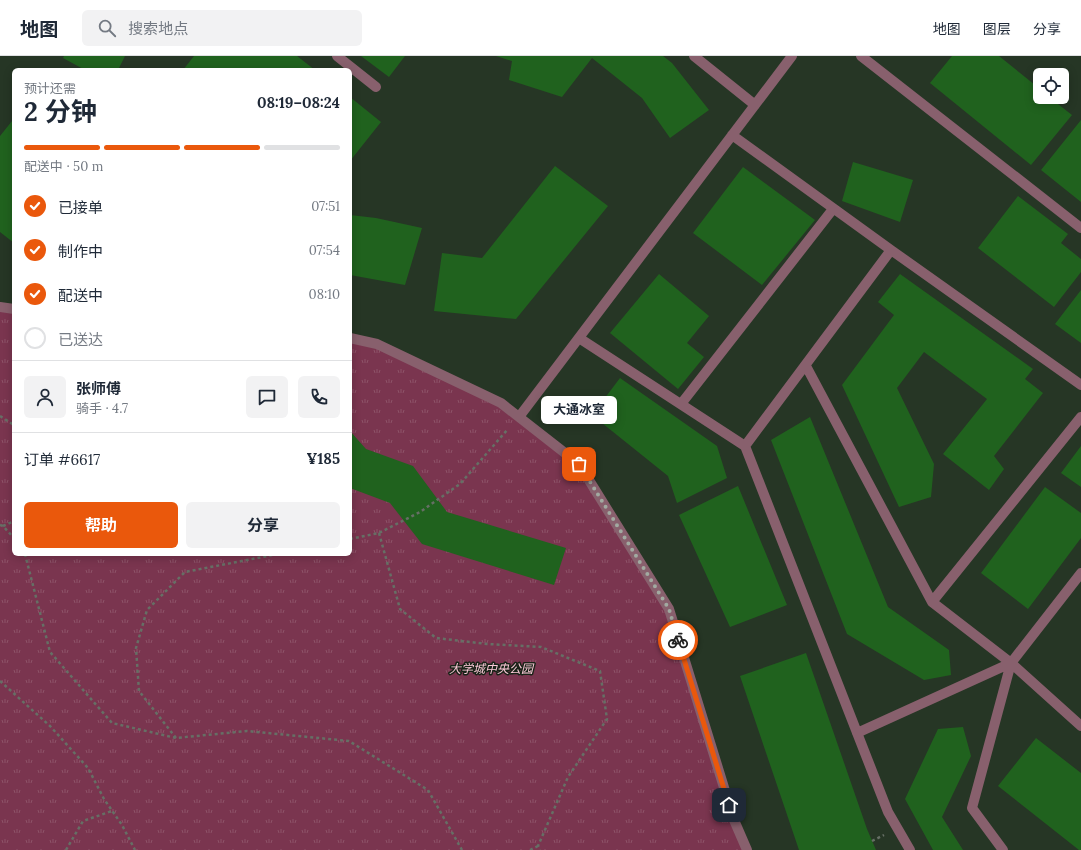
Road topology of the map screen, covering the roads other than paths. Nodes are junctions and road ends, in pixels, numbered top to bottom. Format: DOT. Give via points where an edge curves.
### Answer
graph roads {
  1 [pos="337,56"];
  2 [pos="694,56"];
  3 [pos="792,56"];
  4 [pos="861,56"];
  5 [pos="376,87"];
  6 [pos="755,105"];
  7 [pos="732,135"];
  8 [pos="833,209"];
  9 [pos="1081,228"];
  10 [pos="891,250"];
  11 [pos="0,307"];
  12 [pos="12,309"];
  13 [pos="352,338"];
  14 [pos="579,338"];
  15 [pos="806,366"];
  16 [pos="1081,385"];
  17 [pos="681,404"];
  18 [pos="519,417"];
  19 [pos="1081,417"];
  20 [pos="745,446"];
  21 [pos="1081,573"];
  22 [pos="932,602"];
  23 [pos="1011,663"];
  24 [pos="1081,726"];
  25 [pos="857,733"];
  26 [pos="747,850"];
  27 [pos="910,850"];
  28 [pos="1003,850"];
  1 -- 5 [label="street"];
  2 -- 6 [label="street"];
  3 -- 6 [label="street"];
  4 -- 9 [label="street"];
  6 -- 7 [label="street"];
  7 -- 8 [label="street"];
  7 -- 14 [label="street"];
  8 -- 10 [label="street"];
  8 -- 17 [label="street"];
  10 -- 15 [label="street"];
  10 -- 16 [label="street"];
  11 -- 12 [label="street"];
  13 -- 18 [label="street" via="377,344 501,403"];
  14 -- 17 [label="street"];
  14 -- 18 [label="street"];
  15 -- 20 [label="street"];
  15 -- 22 [label="street"];
  17 -- 20 [label="street"];
  18 -- 26 [label="street" via="579,464 669,609 734,820"];
  19 -- 22 [label="street"];
  20 -- 25 [label="street"];
  21 -- 23 [label="street"];
  22 -- 23 [label="street"];
  23 -- 24 [label="street"];
  23 -- 25 [label="street"];
  23 -- 28 [label="street" via="972,808"];
  25 -- 27 [label="street" via="888,812"];
}
